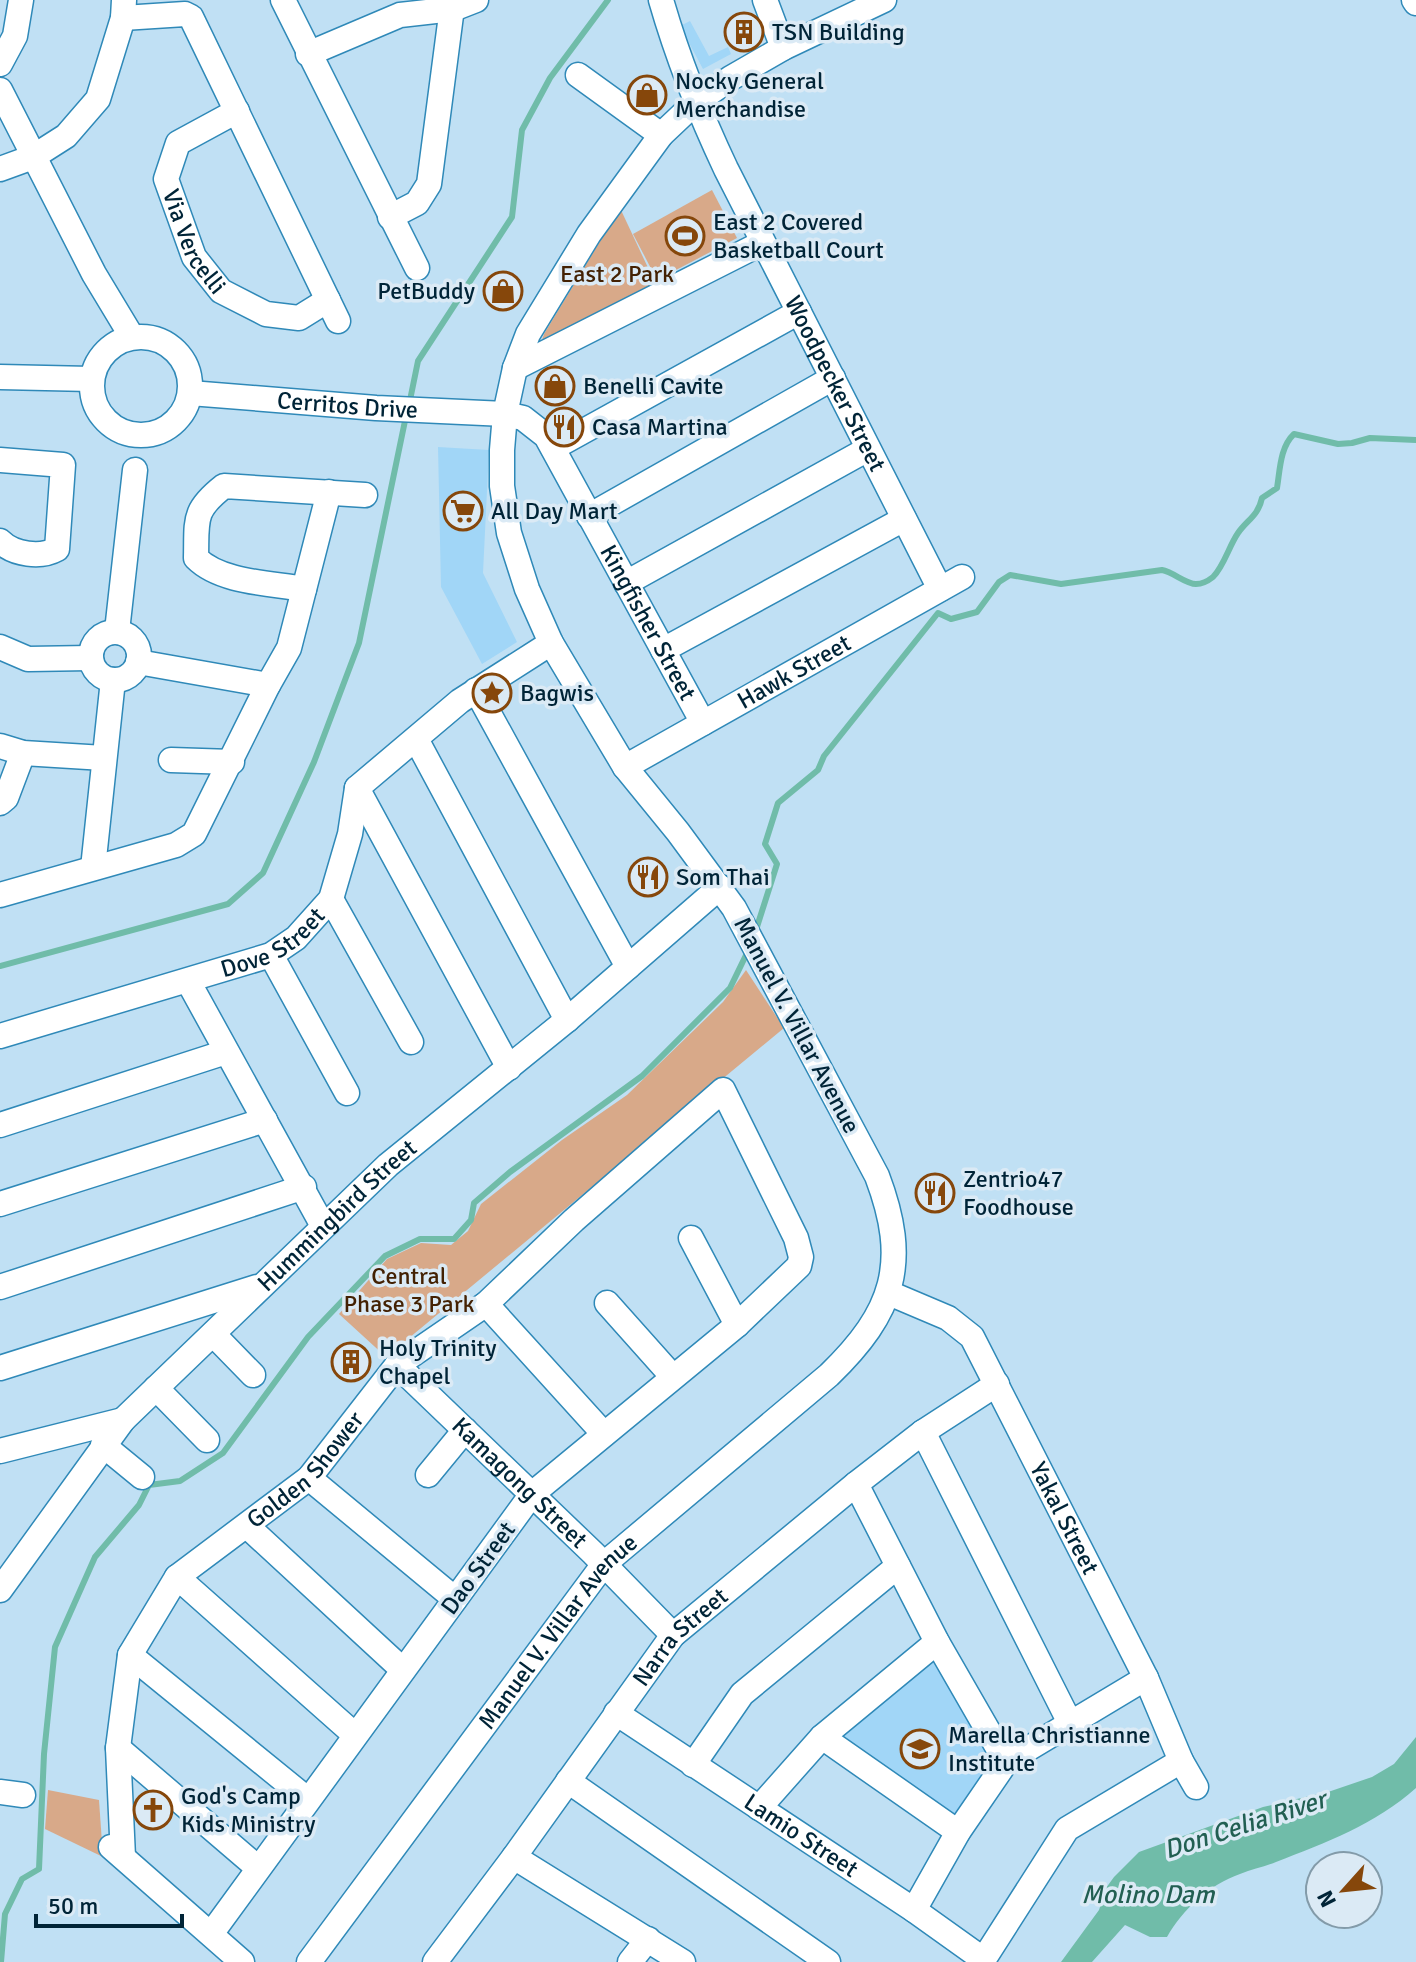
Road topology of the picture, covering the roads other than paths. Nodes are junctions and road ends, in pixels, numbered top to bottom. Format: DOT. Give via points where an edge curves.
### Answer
graph roads {
  1 [pos="21,0"];
  2 [pos="283,0"];
  3 [pos="661,0"];
  4 [pos="765,0"];
  5 [pos="884,0"];
  6 [pos="461,3"];
  7 [pos="123,9"];
  8 [pos="783,48"];
  9 [pos="308,54"];
  10 [pos="0,64"];
  11 [pos="578,75"];
  12 [pos="0,90"];
  13 [pos="696,102"];
  14 [pos="237,111"];
  15 [pos="661,135"];
  16 [pos="33,157"];
  17 [pos="0,169"];
  18 [pos="390,217"];
  19 [pos="762,243"];
  20 [pos="417,268"];
  21 [pos="799,312"];
  22 [pos="132,337"];
  23 [pos="515,368"];
  24 [pos="0,377"];
  25 [pos="833,378"];
  26 [pos="91,379"];
  27 [pos="190,393"];
  28 [pos="505,414"];
  29 [pos="553,448"];
  30 [pos="868,449"];
  31 [pos="138,453"];
  32 [pos="0,460"];
  33 [pos="329,492"];
  34 [pos="365,495"];
  35 [pos="589,516"];
  36 [pos="904,519"];
  37 [pos="0,541"];
  38 [pos="962,577"];
  39 [pos="626,583"];
  40 [pos="304,589"];
  41 [pos="940,589"];
  42 [pos="117,631"];
  43 [pos="551,643"];
  44 [pos="0,647"];
  45 [pos="663,650"];
  46 [pos="90,658"];
  47 [pos="138,662"];
  48 [pos="113,680"];
  49 [pos="268,685"];
  50 [pos="476,690"];
  51 [pos="703,723"];
  52 [pos="416,739"];
  53 [pos="11,750"];
  54 [pos="104,758"];
  55 [pos="171,760"];
  56 [pos="232,762"];
  57 [pos="625,767"];
  58 [pos="357,788"];
  59 [pos="0,803"];
  60 [pos="93,868"];
  61 [pos="720,887"];
  62 [pos="0,895"];
  63 [pos="331,899"];
  64 [pos="271,955"];
  65 [pos="628,967"];
  66 [pos="188,981"];
  67 [pos="567,1020"];
  68 [pos="0,1036"];
  69 [pos="411,1042"];
  70 [pos="226,1052"];
  71 [pos="509,1068"];
  72 [pos="347,1093"];
  73 [pos="265,1120"];
  74 [pos="0,1125"];
  75 [pos="304,1187"];
  76 [pos="0,1204"];
  77 [pos="323,1226"];
  78 [pos="691,1238"];
  79 [pos="801,1257"];
  80 [pos="265,1285"];
  81 [pos="0,1287"];
  82 [pos="889,1293"];
  83 [pos="607,1303"];
  84 [pos="486,1304"];
  85 [pos="737,1325"];
  86 [pos="213,1334"];
  87 [pos="397,1365"];
  88 [pos="0,1368"];
  89 [pos="253,1375"];
  90 [pos="673,1377"];
  91 [pos="997,1384"];
  92 [pos="156,1388"];
  93 [pos="123,1420"];
  94 [pos="465,1430"];
  95 [pos="923,1432"];
  96 [pos="604,1434"];
  97 [pos="207,1440"];
  98 [pos="103,1445"];
  99 [pos="0,1451"];
  100 [pos="428,1475"];
  101 [pos="142,1477"];
  102 [pos="309,1478"];
  103 [pos="856,1484"];
  104 [pos="532,1494"];
  105 [pos="247,1526"];
  106 [pos="604,1564"];
  107 [pos="898,1566"];
  108 [pos="177,1577"];
  109 [pos="0,1590"];
  110 [pos="455,1599"];
  111 [pos="673,1635"];
  112 [pos="937,1642"];
  113 [pos="130,1655"];
  114 [pos="403,1670"];
  115 [pos="1146,1678"];
  116 [pos="616,1713"];
  117 [pos="1070,1723"];
  118 [pos="355,1735"];
  119 [pos="822,1737"];
  120 [pos="118,1748"];
  121 [pos="1181,1761"];
  122 [pos="1006,1762"];
  123 [pos="693,1765"];
  124 [pos="568,1781"];
  125 [pos="1196,1787"];
  126 [pos="307,1799"];
  127 [pos="759,1808"];
  128 [pos="958,1832"];
  129 [pos="514,1857"];
  130 [pos="258,1868"];
  131 [pos="914,1910"];
  132 [pos="211,1934"];
  133 [pos="648,1939"];
  134 [pos="983,1961"];
  135 [pos="242,1962"];
  136 [pos="309,1962"];
  137 [pos="435,1962"];
  138 [pos="630,1962"];
  139 [pos="683,1962"];
  140 [pos="828,1962"];
  1 -- 10 [label="street" via="15,36"];
  2 -- 9 [label="street"];
  3 -- 13 [label="street, Woodpecker Street"];
  4 -- 8 [label="street"];
  5 -- 8 [label="street, Manuel V. Villar Avenue"];
  6 -- 9 [label="street" via="400,15"];
  6 -- 18 [label="street" via="429,184 417,203"];
  7 -- 14 [label="street, Via Vercelli" via="191,17"];
  7 -- 16 [label="street" via="98,99 66,136"];
  8 -- 13 [label="street, Manuel V. Villar Avenue"];
  9 -- 18 [label="street"];
  11 -- 15 [label="street"];
  12 -- 16 [label="street"];
  13 -- 15 [label="street, Manuel V. Villar Avenue"];
  13 -- 19 [label="street, Woodpecker Street"];
  14 -- 14 [label="street, Via Vercelli" via="333,311 299,318 266,314 221,291 194,257 166,179 178,143"];
  15 -- 23 [label="street, Manuel V. Villar Avenue" via="589,234 528,334"];
  16 -- 17 [label="street"];
  16 -- 22 [label="street"];
  18 -- 20 [label="street"];
  19 -- 21 [label="street, Woodpecker Street"];
  19 -- 23 [label="street"];
  21 -- 25 [label="street, Woodpecker Street"];
  21 -- 29 [label="street"];
  22 -- 26 [label="street" via="105,351"];
  22 -- 27 [label="street" via="148,337 175,351 185,363"];
  23 -- 28 [label="street, Manuel V. Villar Avenue"];
  24 -- 26 [label="street"];
  25 -- 30 [label="street, Woodpecker Street"];
  25 -- 35 [label="street"];
  26 -- 31 [label="street" via="98,412"];
  27 -- 28 [label="street, Cerritos Drive"];
  27 -- 31 [label="street" via="174,424"];
  28 -- 29 [label="street, Kingfisher Street" via="534,424"];
  28 -- 43 [label="street, Manuel V. Villar Avenue" via="502,486 509,533"];
  29 -- 35 [label="street, Kingfisher Street"];
  30 -- 36 [label="street, Woodpecker Street"];
  30 -- 39 [label="street"];
  31 -- 42 [label="street"];
  32 -- 37 [label="street" via="63,465 57,549 47,555 26,554"];
  33 -- 34 [label="street"];
  33 -- 40 [label="street"];
  33 -- 40 [label="street" via="224,486 207,498 197,515 196,558 203,565 231,576"];
  35 -- 39 [label="street, Kingfisher Street"];
  36 -- 41 [label="street, Woodpecker Street"];
  36 -- 45 [label="street"];
  38 -- 41 [label="street, Hawk Street"];
  39 -- 45 [label="street, Kingfisher Street"];
  40 -- 49 [label="street" via="289,648"];
  41 -- 51 [label="street, Hawk Street"];
  42 -- 46 [label="street" via="100,636"];
  42 -- 47 [label="street" via="137,645"];
  43 -- 50 [label="street"];
  43 -- 57 [label="street, Manuel V. Villar Avenue"];
  44 -- 46 [label="street" via="28,659"];
  45 -- 51 [label="street, Kingfisher Street"];
  46 -- 48 [label="street" via="98,673"];
  47 -- 48 [label="street" via="129,676"];
  47 -- 49 [label="street"];
  48 -- 54 [label="street"];
  49 -- 56 [label="street"];
  50 -- 52 [label="street"];
  50 -- 65 [label="street"];
  51 -- 57 [label="street, Hawk Street"];
  52 -- 58 [label="street"];
  52 -- 67 [label="street"];
  53 -- 54 [label="street"];
  53 -- 59 [label="street" via="6,798"];
  54 -- 60 [label="street"];
  55 -- 56 [label="street"];
  56 -- 60 [label="street" via="194,834 176,845"];
  57 -- 61 [label="street, Manuel V. Villar Avenue"];
  58 -- 63 [label="street, Dove Street"];
  58 -- 71 [label="street"];
  60 -- 62 [label="street"];
  61 -- 65 [label="street, Hummingbird Street"];
  61 -- 82 [label="street, Manuel V. Villar Avenue" via="877,1176 893,1232"];
  63 -- 64 [label="street, Dove Street" via="296,938"];
  63 -- 69 [label="street"];
  64 -- 66 [label="street, Dove Street"];
  64 -- 72 [label="street"];
  65 -- 67 [label="street, Hummingbird Street"];
  66 -- 68 [label="street, Dove Street"];
  66 -- 70 [label="street"];
  67 -- 71 [label="street, Hummingbird Street"];
  70 -- 73 [label="street"];
  70 -- 74 [label="street"];
  71 -- 77 [label="street, Hummingbird Street" via="388,1165"];
  73 -- 75 [label="street"];
  73 -- 76 [label="street"];
  75 -- 77 [label="street"];
  75 -- 81 [label="street"];
  77 -- 80 [label="street, Hummingbird Street"];
  78 -- 85 [label="street"];
  79 -- 84 [label="street, Golden Shower" via="723,1090"];
  79 -- 85 [label="street, Dao Street" via="794,1273"];
  80 -- 86 [label="street, Hummingbird Street"];
  80 -- 88 [label="street"];
  82 -- 91 [label="street, Yakal Street" via="948,1318 972,1337"];
  82 -- 106 [label="street, Manuel V. Villar Avenue" via="856,1348 829,1375"];
  83 -- 90 [label="street"];
  84 -- 87 [label="street, Golden Shower"];
  84 -- 96 [label="street"];
  85 -- 90 [label="street, Dao Street"];
  86 -- 89 [label="street"];
  86 -- 92 [label="street, Hummingbird Street"];
  87 -- 94 [label="street, Kamagong Street"];
  87 -- 102 [label="street, Golden Shower"];
  90 -- 96 [label="street, Dao Street"];
  91 -- 95 [label="street, Narra Street"];
  91 -- 115 [label="street, Yakal Street"];
  92 -- 93 [label="street, Hummingbird Street"];
  92 -- 97 [label="street"];
  93 -- 98 [label="street, Hummingbird Street"];
  93 -- 99 [label="street"];
  94 -- 100 [label="street"];
  94 -- 104 [label="street, Kamagong Street"];
  95 -- 103 [label="street, Narra Street"];
  95 -- 117 [label="street"];
  96 -- 104 [label="street, Dao Street"];
  98 -- 101 [label="street"];
  98 -- 109 [label="street, Hummingbird Street"];
  102 -- 105 [label="street, Golden Shower"];
  102 -- 110 [label="street"];
  103 -- 107 [label="street"];
  103 -- 111 [label="street, Narra Street"];
  104 -- 106 [label="street, Kamagong Street"];
  104 -- 110 [label="street, Dao Street"];
  105 -- 108 [label="street, Golden Shower"];
  105 -- 114 [label="street"];
  106 -- 111 [label="street, Kamagong Street"];
  106 -- 136 [label="street, Manuel V. Villar Avenue"];
  107 -- 112 [label="street"];
  107 -- 123 [label="street" via="742,1694"];
  108 -- 113 [label="street, Golden Shower"];
  108 -- 118 [label="street"];
  110 -- 114 [label="street, Dao Street"];
  111 -- 116 [label="street, Narra Street"];
  112 -- 119 [label="street"];
  112 -- 122 [label="street"];
  113 -- 120 [label="street, Golden Shower"];
  113 -- 126 [label="street"];
  114 -- 118 [label="street, Dao Street"];
  115 -- 117 [label="street"];
  115 -- 121 [label="street, Yakal Street"];
  116 -- 123 [label="street, Lamio Street"];
  116 -- 124 [label="street, Narra Street"];
  117 -- 122 [label="street"];
  118 -- 126 [label="street, Dao Street"];
  119 -- 127 [label="street"];
  119 -- 128 [label="street"];
  120 -- 130 [label="street"];
  120 -- 132 [label="street, Golden Shower" via="117,1852"];
  121 -- 125 [label="street, Yakal Street"];
  121 -- 134 [label="street" via="1067,1829"];
  122 -- 128 [label="street"];
  123 -- 127 [label="street, Lamio Street"];
  124 -- 129 [label="street, Narra Street"];
  124 -- 140 [label="street"];
  126 -- 130 [label="street, Dao Street"];
  127 -- 131 [label="street, Lamio Street"];
  128 -- 131 [label="street"];
  129 -- 133 [label="street"];
  129 -- 137 [label="street, Narra Street"];
  130 -- 132 [label="street, Dao Street"];
  131 -- 134 [label="street, Lamio Street"];
  132 -- 135 [label="street"];
  133 -- 138 [label="street"];
  133 -- 139 [label="street"];
}
